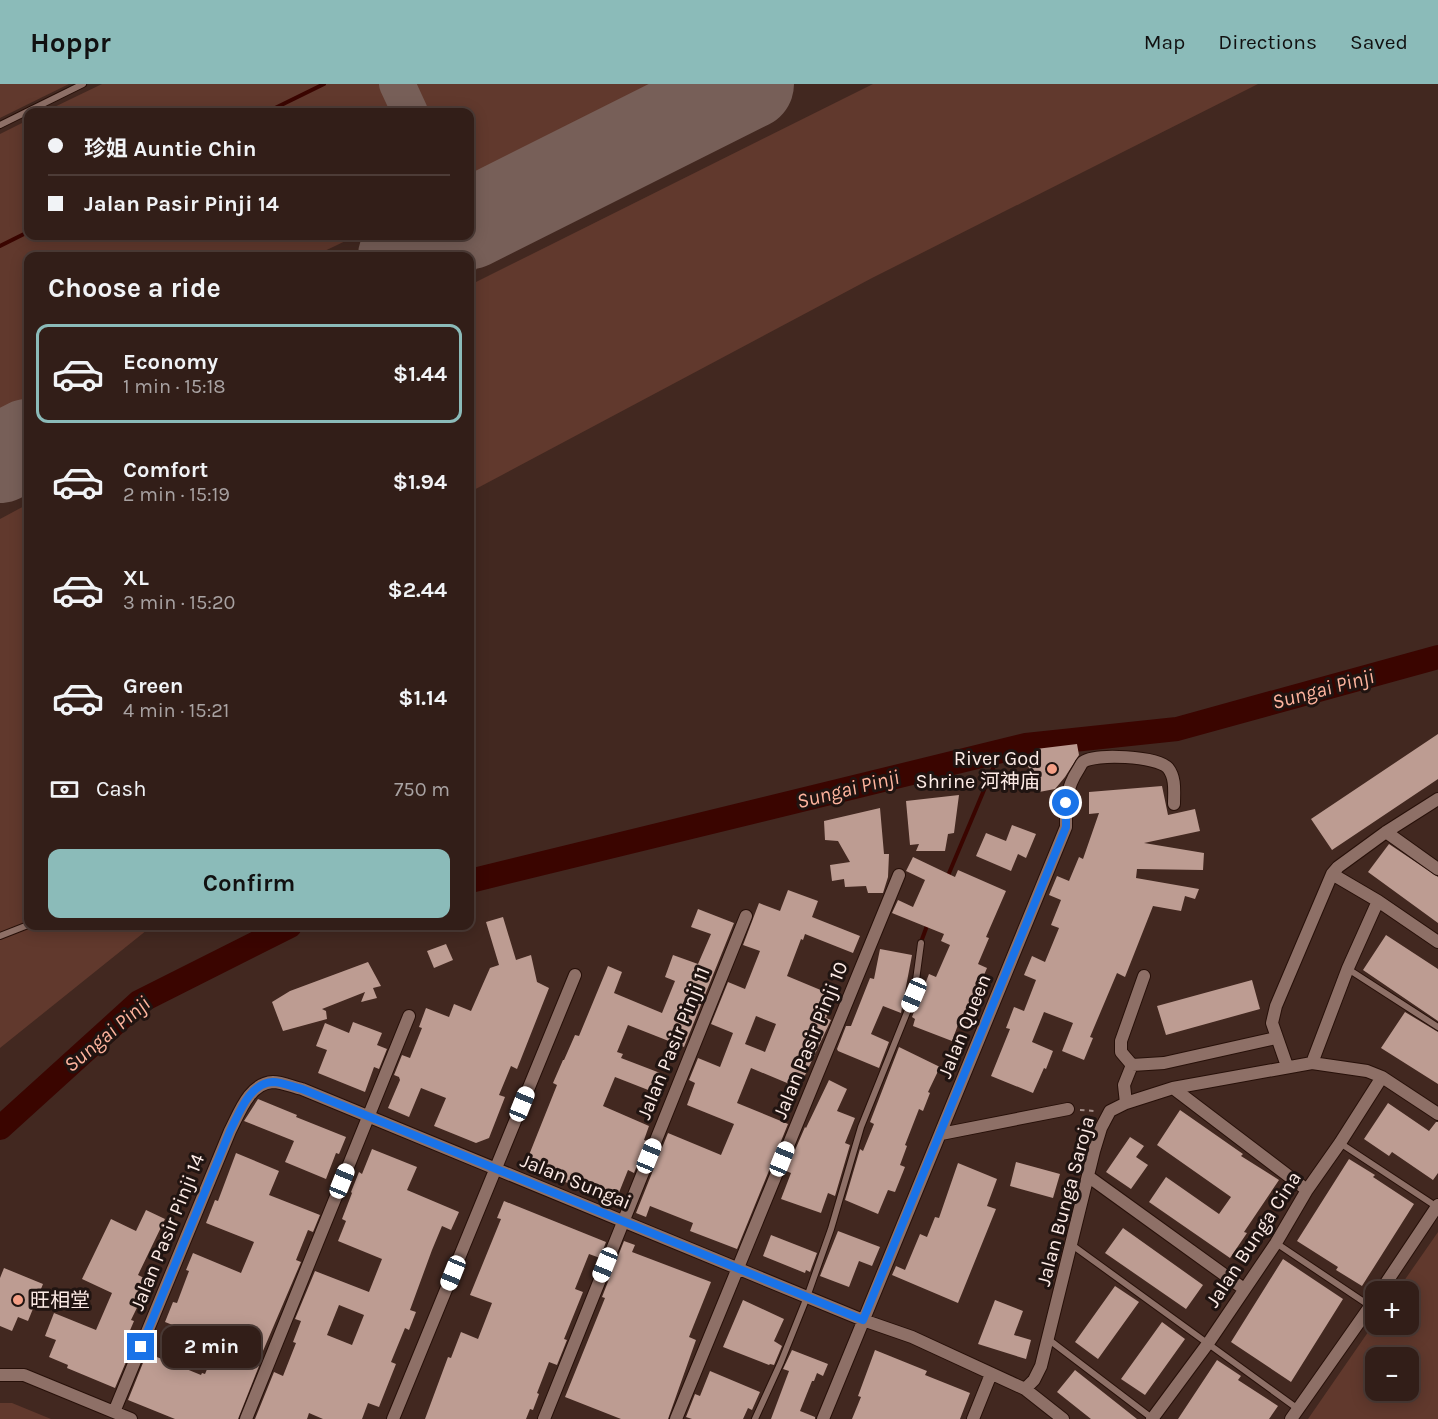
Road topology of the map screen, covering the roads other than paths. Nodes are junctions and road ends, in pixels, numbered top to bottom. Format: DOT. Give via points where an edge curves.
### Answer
graph roads {
  1 [pos="83,84"];
  2 [pos="34,108"];
  3 [pos="24,113"];
  4 [pos="0,125"];
  5 [pos="1438,799"];
  6 [pos="1174,804"];
  7 [pos="1386,832"];
  8 [pos="1438,869"];
  9 [pos="1332,874"];
  10 [pos="899,875"];
  11 [pos="1378,901"];
  12 [pos="746,916"];
  13 [pos="24,927"];
  14 [pos="0,936"];
  15 [pos="1438,942"];
  16 [pos="921,943"];
  17 [pos="1348,969"];
  18 [pos="575,975"];
  19 [pos="1144,976"];
  20 [pos="409,1016"];
  21 [pos="1438,1027"];
  22 [pos="1276,1038"];
  23 [pos="1312,1063"];
  24 [pos="1132,1065"];
  25 [pos="1287,1066"];
  26 [pos="1382,1077"];
  27 [pos="274,1082"];
  28 [pos="1173,1088"];
  29 [pos="1126,1103"];
  30 [pos="1068,1109"];
  31 [pos="1438,1114"];
  32 [pos="368,1116"];
  33 [pos="941,1134"];
  34 [pos="1340,1143"];
  35 [pos="495,1168"];
  36 [pos="1089,1177"];
  37 [pos="1307,1190"];
  38 [pos="1437,1206"];
  39 [pos="622,1221"];
  40 [pos="1276,1243"];
  41 [pos="1072,1245"];
  42 [pos="737,1268"];
  43 [pos="1387,1281"];
  44 [pos="1245,1289"];
  45 [pos="1365,1297"];
  46 [pos="807,1298"];
  47 [pos="1365,1313"];
  48 [pos="863,1320"];
  49 [pos="1048,1339"];
  50 [pos="1209,1342"];
  51 [pos="991,1374"];
  52 [pos="0,1375"];
  53 [pos="1024,1389"];
  54 [pos="114,1412"];
  55 [pos="1294,1414"];
  56 [pos="131,1419"];
  57 [pos="246,1419"];
  58 [pos="393,1419"];
  59 [pos="544,1419"];
  60 [pos="675,1419"];
  61 [pos="755,1419"];
  62 [pos="823,1419"];
  63 [pos="973,1419"];
  64 [pos="1063,1419"];
  65 [pos="1153,1419"];
  1 -- 2 [label="lane"];
  3 -- 4 [label="lane"];
  5 -- 7 [label="street"];
  6 -- 33 [label="street, Jalan Queen" via="1174,782 1168,768 1159,762 1134,757 1084,762 1068,787 1066,827"];
  7 -- 8 [label="street"];
  7 -- 9 [label="street"];
  9 -- 11 [label="street"];
  9 -- 22 [label="street" via="1276,1006 1272,1023"];
  10 -- 42 [label="street, Jalan Pasir Pinji 10"];
  11 -- 15 [label="street"];
  11 -- 17 [label="street"];
  12 -- 39 [label="street, Jalan Pasir Pinji 11"];
  13 -- 14 [label="lane"];
  16 -- 46 [label="lane" via="914,995 861,1127"];
  17 -- 21 [label="lane"];
  17 -- 23 [label="street"];
  18 -- 35 [label="street"];
  19 -- 24 [label="street" via="1120,1041 1121,1052"];
  20 -- 32 [label="street"];
  22 -- 24 [label="street" via="1164,1063"];
  22 -- 25 [label="street"];
  23 -- 25 [label="street, Jalan Bunga Saroja"];
  23 -- 26 [label="street, Jalan Bunga Saroja"];
  24 -- 29 [label="street" via="1124,1085"];
  25 -- 28 [label="street, Jalan Bunga Saroja"];
  26 -- 31 [label="street, Jalan Bunga Saroja"];
  26 -- 34 [label="street, Jalan Bunga Cina"];
  27 -- 32 [label="street, Jalan Sungai"];
  27 -- 54 [label="street, Jalan Pasir Pinji 14" via="264,1084 247,1098 230,1131"];
  28 -- 29 [label="street, Jalan Bunga Saroja"];
  28 -- 37 [label="street"];
  29 -- 36 [label="street, Jalan Bunga Saroja" via="1110,1111 1101,1128"];
  30 -- 33 [label="street"];
  32 -- 35 [label="street, Jalan Sungai"];
  32 -- 57 [label="street"];
  33 -- 48 [label="street, Jalan Queen"];
  34 -- 37 [label="street, Jalan Bunga Cina"];
  34 -- 38 [label="lane"];
  35 -- 39 [label="street, Jalan Sungai"];
  35 -- 58 [label="street"];
  36 -- 41 [label="street, Jalan Bunga Saroja"];
  36 -- 44 [label="street"];
  37 -- 40 [label="street, Jalan Bunga Cina"];
  38 -- 43 [label="street"];
  39 -- 42 [label="street, Jalan Sungai"];
  39 -- 59 [label="street, Jalan Pasir Pinji 11"];
  40 -- 44 [label="street, Jalan Bunga Cina"];
  40 -- 45 [label="lane"];
  41 -- 49 [label="street, Jalan Bunga Saroja"];
  41 -- 50 [label="lane"];
  42 -- 46 [label="street, Jalan Sungai"];
  42 -- 60 [label="street, Jalan Pasir Pinji 10"];
  44 -- 50 [label="street, Jalan Bunga Cina"];
  46 -- 48 [label="street, Jalan Sungai"];
  46 -- 61 [label="lane"];
  47 -- 55 [label="street"];
  48 -- 51 [label="street, Jalan Sungai" via="905,1334"];
  48 -- 62 [label="street, Jalan Queen"];
  49 -- 53 [label="street, Jalan Bunga Saroja" via="1041,1366"];
  49 -- 65 [label="lane"];
  50 -- 55 [label="lane"];
  50 -- 65 [label="street, Jalan Bunga Cina"];
  51 -- 53 [label="street, Jalan Sungai"];
  51 -- 63 [label="street"];
  52 -- 54 [label="street" via="24,1375"];
  53 -- 64 [label="street, Jalan Sungai"];
  54 -- 56 [label="street"];
}
